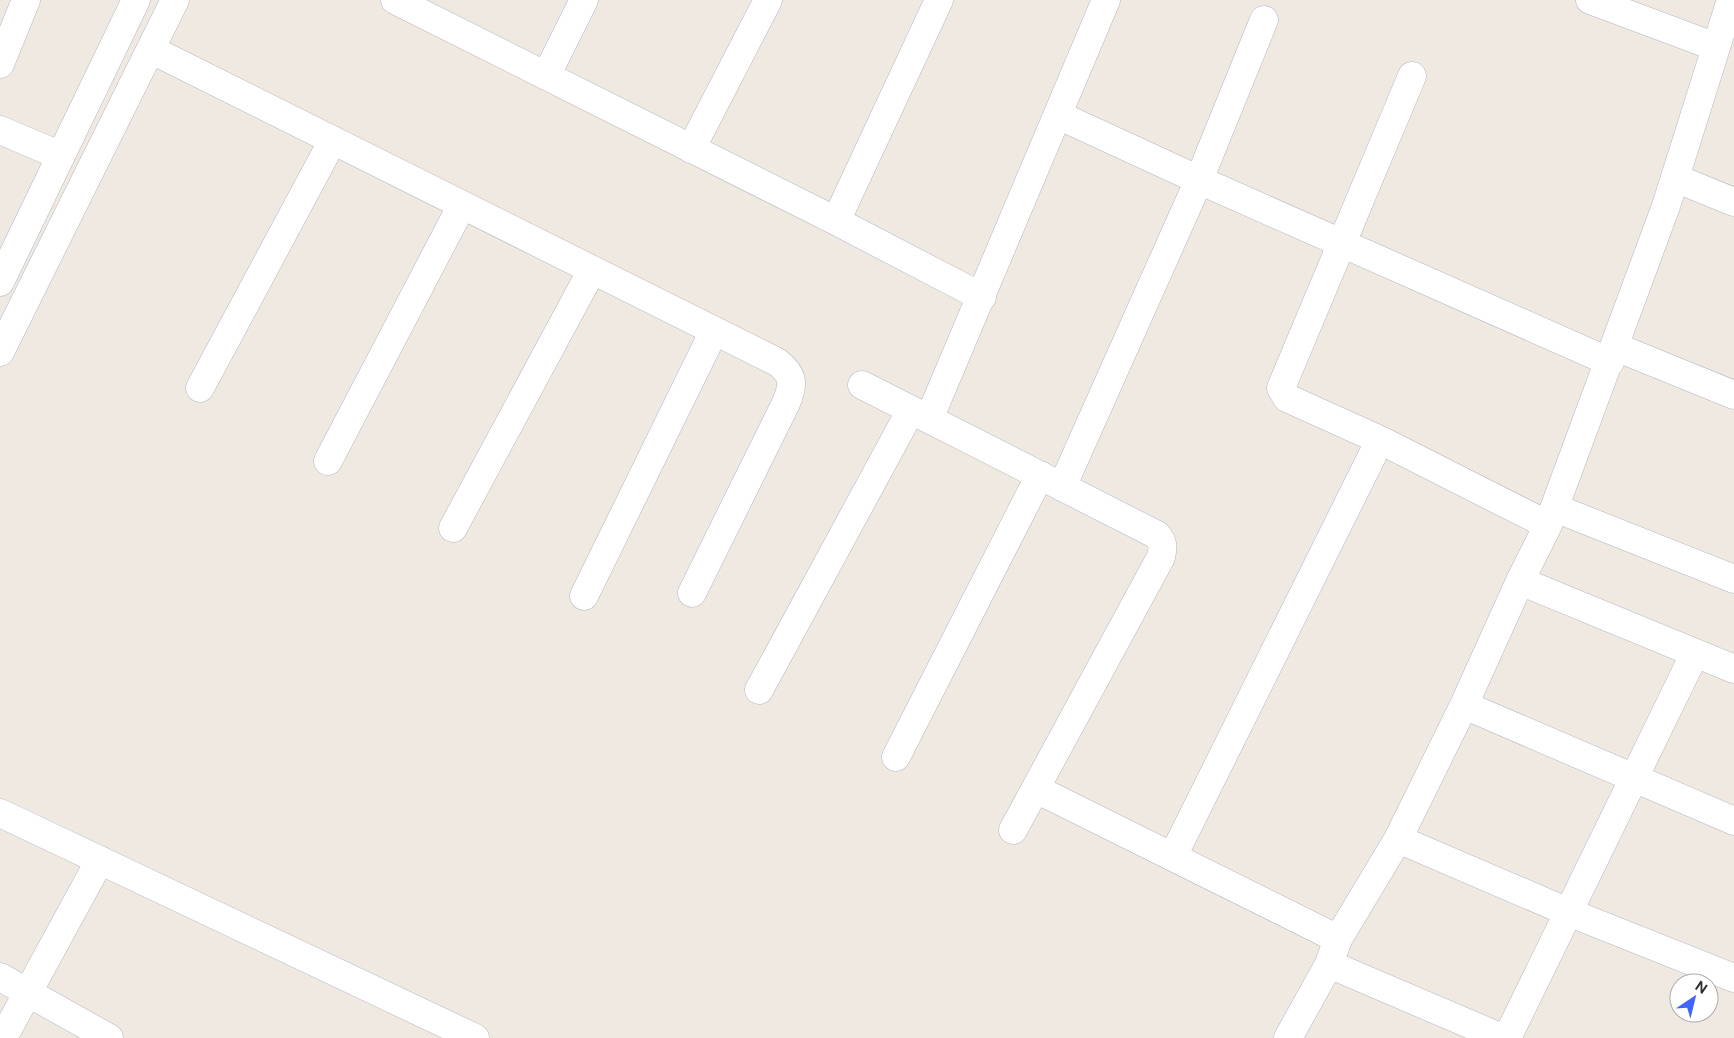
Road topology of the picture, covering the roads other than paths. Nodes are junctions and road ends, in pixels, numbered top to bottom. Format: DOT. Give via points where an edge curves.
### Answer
graph roads {
  1 [pos="26,0"];
  2 [pos="136,0"];
  3 [pos="176,0"];
  4 [pos="584,0"];
  5 [pos="768,0"];
  6 [pos="939,0"];
  7 [pos="1106,0"];
  8 [pos="1590,0"];
  9 [pos="1731,0"];
  10 [pos="401,1"];
  11 [pos="1264,20"];
  12 [pos="1716,47"];
  13 [pos="152,50"];
  14 [pos="0,64"];
  15 [pos="546,76"];
  16 [pos="1412,76"];
  17 [pos="1058,114"];
  18 [pos="0,130"];
  19 [pos="333,140"];
  20 [pos="691,149"];
  21 [pos="61,156"];
  22 [pos="1675,178"];
  23 [pos="1199,180"];
  24 [pos="1734,202"];
  25 [pos="462,205"];
  26 [pos="836,221"];
  27 [pos="1341,242"];
  28 [pos="592,270"];
  29 [pos="0,282"];
  30 [pos="982,298"];
  31 [pos="714,331"];
  32 [pos="0,352"];
  33 [pos="1613,354"];
  34 [pos="862,385"];
  35 [pos="200,388"];
  36 [pos="1734,395"];
  37 [pos="920,415"];
  38 [pos="1380,440"];
  39 [pos="328,461"];
  40 [pos="1051,481"];
  41 [pos="1552,516"];
  42 [pos="453,528"];
  43 [pos="1734,579"];
  44 [pos="1520,581"];
  45 [pos="692,593"];
  46 [pos="584,596"];
  47 [pos="1695,652"];
  48 [pos="1734,669"];
  49 [pos="759,690"];
  50 [pos="1464,705"];
  51 [pos="896,757"];
  52 [pos="1634,778"];
  53 [pos="1036,788"];
  54 [pos="0,813"];
  55 [pos="1734,821"];
  56 [pos="1014,830"];
  57 [pos="1398,838"];
  58 [pos="1173,856"];
  59 [pos="100,860"];
  60 [pos="1568,912"];
  61 [pos="1338,939"];
  62 [pos="1329,964"];
  63 [pos="0,977"];
  64 [pos="1734,978"];
  65 [pos="28,992"];
  66 [pos="3,1038"];
  67 [pos="110,1038"];
  68 [pos="475,1038"];
  69 [pos="1288,1038"];
  70 [pos="1502,1038"];
  71 [pos="1507,1038"];
  1 -- 14 [label="street"];
  2 -- 21 [label="street"];
  3 -- 13 [label="street"];
  4 -- 15 [label="street"];
  5 -- 20 [label="street"];
  6 -- 26 [label="street"];
  7 -- 17 [label="street"];
  8 -- 12 [label="street"];
  9 -- 12 [label="street"];
  10 -- 15 [label="street"];
  11 -- 23 [label="street"];
  12 -- 22 [label="street"];
  13 -- 19 [label="street"];
  13 -- 32 [label="street"];
  15 -- 20 [label="street"];
  16 -- 27 [label="street"];
  17 -- 23 [label="street"];
  17 -- 30 [label="street"];
  18 -- 21 [label="street"];
  19 -- 25 [label="street"];
  19 -- 35 [label="street"];
  20 -- 26 [label="street"];
  21 -- 29 [label="street"];
  22 -- 24 [label="street"];
  22 -- 33 [label="street"];
  23 -- 27 [label="street"];
  23 -- 40 [label="street"];
  25 -- 28 [label="street"];
  25 -- 39 [label="street"];
  26 -- 30 [label="street"];
  27 -- 33 [label="street"];
  27 -- 38 [label="street" via="1281,388 1287,398"];
  28 -- 31 [label="street"];
  28 -- 42 [label="street"];
  30 -- 37 [label="street"];
  31 -- 45 [label="street" via="777,362 791,378 791,391"];
  31 -- 46 [label="street"];
  33 -- 36 [label="street"];
  33 -- 41 [label="street"];
  34 -- 37 [label="street"];
  37 -- 40 [label="street"];
  37 -- 49 [label="street"];
  38 -- 41 [label="street"];
  38 -- 58 [label="street"];
  40 -- 51 [label="street"];
  40 -- 53 [label="street" via="1157,535 1163,548"];
  41 -- 43 [label="street"];
  41 -- 44 [label="street"];
  44 -- 47 [label="street"];
  44 -- 50 [label="street"];
  47 -- 48 [label="street"];
  47 -- 52 [label="street"];
  50 -- 52 [label="street"];
  50 -- 57 [label="street"];
  52 -- 55 [label="street"];
  52 -- 60 [label="street"];
  53 -- 56 [label="street"];
  53 -- 58 [label="street"];
  54 -- 59 [label="street"];
  57 -- 60 [label="street"];
  57 -- 61 [label="street"];
  58 -- 61 [label="street"];
  59 -- 65 [label="street"];
  59 -- 68 [label="street"];
  60 -- 64 [label="street"];
  60 -- 71 [label="street"];
  61 -- 62 [label="street"];
  62 -- 69 [label="street"];
  62 -- 70 [label="street"];
  63 -- 65 [label="street"];
  65 -- 66 [label="street"];
  65 -- 67 [label="street"];
}
